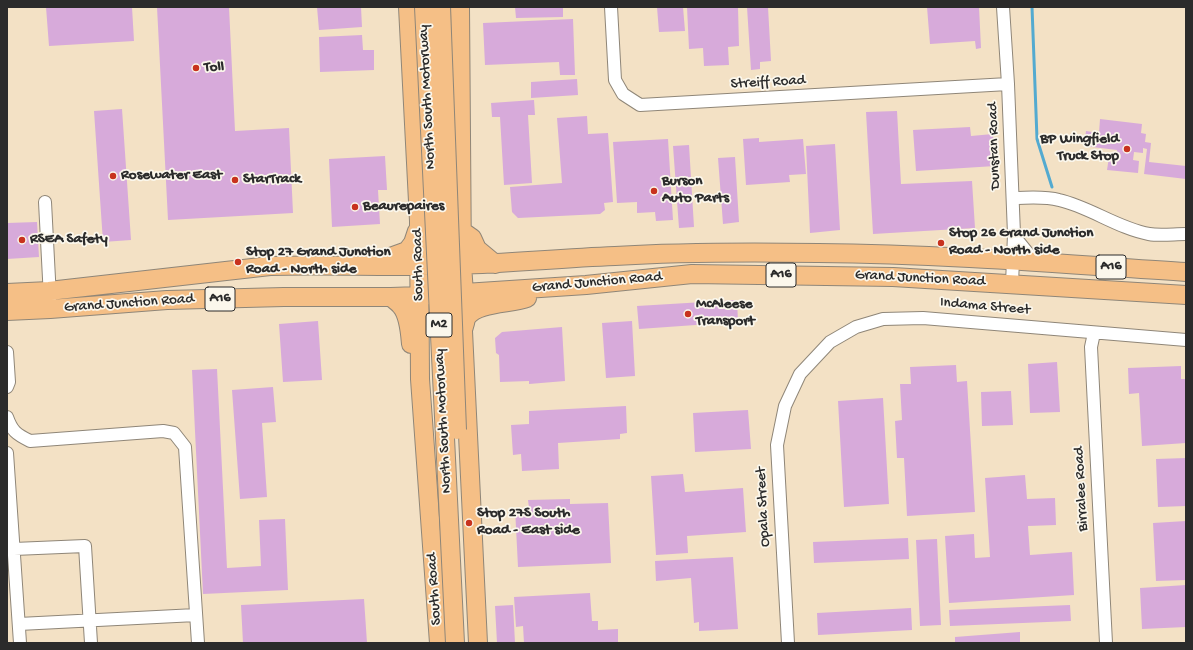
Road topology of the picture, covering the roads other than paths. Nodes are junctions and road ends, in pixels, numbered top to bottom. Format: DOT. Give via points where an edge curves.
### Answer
graph roads {
  1 [pos="408,7"];
  2 [pos="424,7"];
  3 [pos="441,7"];
  4 [pos="460,7"];
  5 [pos="611,7"];
  6 [pos="1003,7"];
  7 [pos="1008,84"];
  8 [pos="1013,198"];
  9 [pos="45,202"];
  10 [pos="418,221"];
  11 [pos="462,231"];
  12 [pos="1186,234"];
  13 [pos="1014,236"];
  14 [pos="1013,260"];
  15 [pos="1035,262"];
  16 [pos="495,264"];
  17 [pos="462,265"];
  18 [pos="365,267"];
  19 [pos="418,267"];
  20 [pos="1186,272"];
  21 [pos="1012,284"];
  22 [pos="552,288"];
  23 [pos="49,290"];
  24 [pos="7,293"];
  25 [pos="464,293"];
  26 [pos="1186,295"];
  27 [pos="419,296"];
  28 [pos="391,297"];
  29 [pos="50,309"];
  30 [pos="7,311"];
  31 [pos="463,331"];
  32 [pos="1094,333"];
  33 [pos="420,338"];
  34 [pos="1186,340"];
  35 [pos="7,352"];
  36 [pos="800,374"];
  37 [pos="420,379"];
  38 [pos="8,384"];
  39 [pos="7,416"];
  40 [pos="7,453"];
  41 [pos="14,549"];
  42 [pos="196,615"];
  43 [pos="90,620"];
  44 [pos="19,624"];
  45 [pos="20,643"];
  46 [pos="91,643"];
  47 [pos="198,643"];
  48 [pos="439,643"];
  49 [pos="455,643"];
  50 [pos="467,643"];
  51 [pos="478,643"];
  52 [pos="788,643"];
  53 [pos="1106,643"];
  1 -- 10 [label="highway, South Road"];
  2 -- 49 [label="highway, North South Motorway / M2, bridge"];
  3 -- 50 [label="highway, North South Motorway / M2, bridge"];
  4 -- 11 [label="highway"];
  5 -- 7 [label="street, Streiff Road" via="615,80 623,94 640,105"];
  6 -- 7 [label="street, Dunstan Road"];
  7 -- 8 [label="street, Dunstan Road"];
  8 -- 12 [label="street" via="1058,199 1150,234"];
  8 -- 13 [label="street, Dunstan Road"];
  9 -- 23 [label="street"];
  10 -- 18 [label="highway" via="416,236 407,251"];
  10 -- 19 [label="highway, South Road"];
  11 -- 16 [label="highway" via="472,238 477,249"];
  11 -- 17 [label="highway"];
  13 -- 14 [label="street, Dunstan Road"];
  13 -- 15 [label="street"];
  14 -- 15 [label="highway, Grand Junction Road / A16"];
  14 -- 16 [label="highway, Grand Junction Road / A16" via="752,252 617,256"];
  14 -- 21 [label="street, Dunstan Road"];
  15 -- 20 [label="highway, Grand Junction Road / A16"];
  16 -- 17 [label="highway, Grand Junction Road / A16"];
  17 -- 19 [label="highway, Grand Junction Road / A16"];
  17 -- 25 [label="highway"];
  18 -- 19 [label="highway, Grand Junction Road / A16"];
  18 -- 23 [label="highway, Grand Junction Road / A16" via="270,266"];
  19 -- 27 [label="highway, South Road"];
  21 -- 22 [label="highway, Grand Junction Road / A16" via="893,277 692,274"];
  21 -- 26 [label="highway, Grand Junction Road / A16"];
  22 -- 25 [label="highway, Grand Junction Road / A16"];
  22 -- 31 [label="highway" via="522,300 494,304 474,311 468,317"];
  23 -- 24 [label="highway, Grand Junction Road / A16"];
  23 -- 29 [label="street"];
  25 -- 27 [label="highway, Grand Junction Road / A16"];
  25 -- 31 [label="highway"];
  27 -- 28 [label="highway, Grand Junction Road / A16"];
  27 -- 33 [label="highway, South Road"];
  28 -- 29 [label="highway, Grand Junction Road / A16" via="284,296 167,300"];
  28 -- 37 [label="highway" via="402,306 410,328 413,357"];
  29 -- 30 [label="highway, Grand Junction Road / A16"];
  31 -- 33 [label="highway" via="447,320 435,321"];
  31 -- 51 [label="highway"];
  32 -- 34 [label="street, Indama Street"];
  32 -- 36 [label="street, Indama Street" via="923,318 883,319 856,327 830,342"];
  32 -- 53 [label="street, Birralee Road" via="1091,347"];
  33 -- 37 [label="highway, South Road"];
  35 -- 38 [label="street"];
  36 -- 52 [label="street, Opala Street" via="785,406 777,444"];
  37 -- 48 [label="highway, South Road"];
  39 -- 42 [label="street" via="11,429 30,441 163,431 174,433 185,447"];
  40 -- 41 [label="street"];
  41 -- 43 [label="street" via="85,546"];
  41 -- 44 [label="street"];
  42 -- 43 [label="street"];
  42 -- 47 [label="street"];
  43 -- 44 [label="street"];
  43 -- 46 [label="street"];
  44 -- 45 [label="street"];
}
